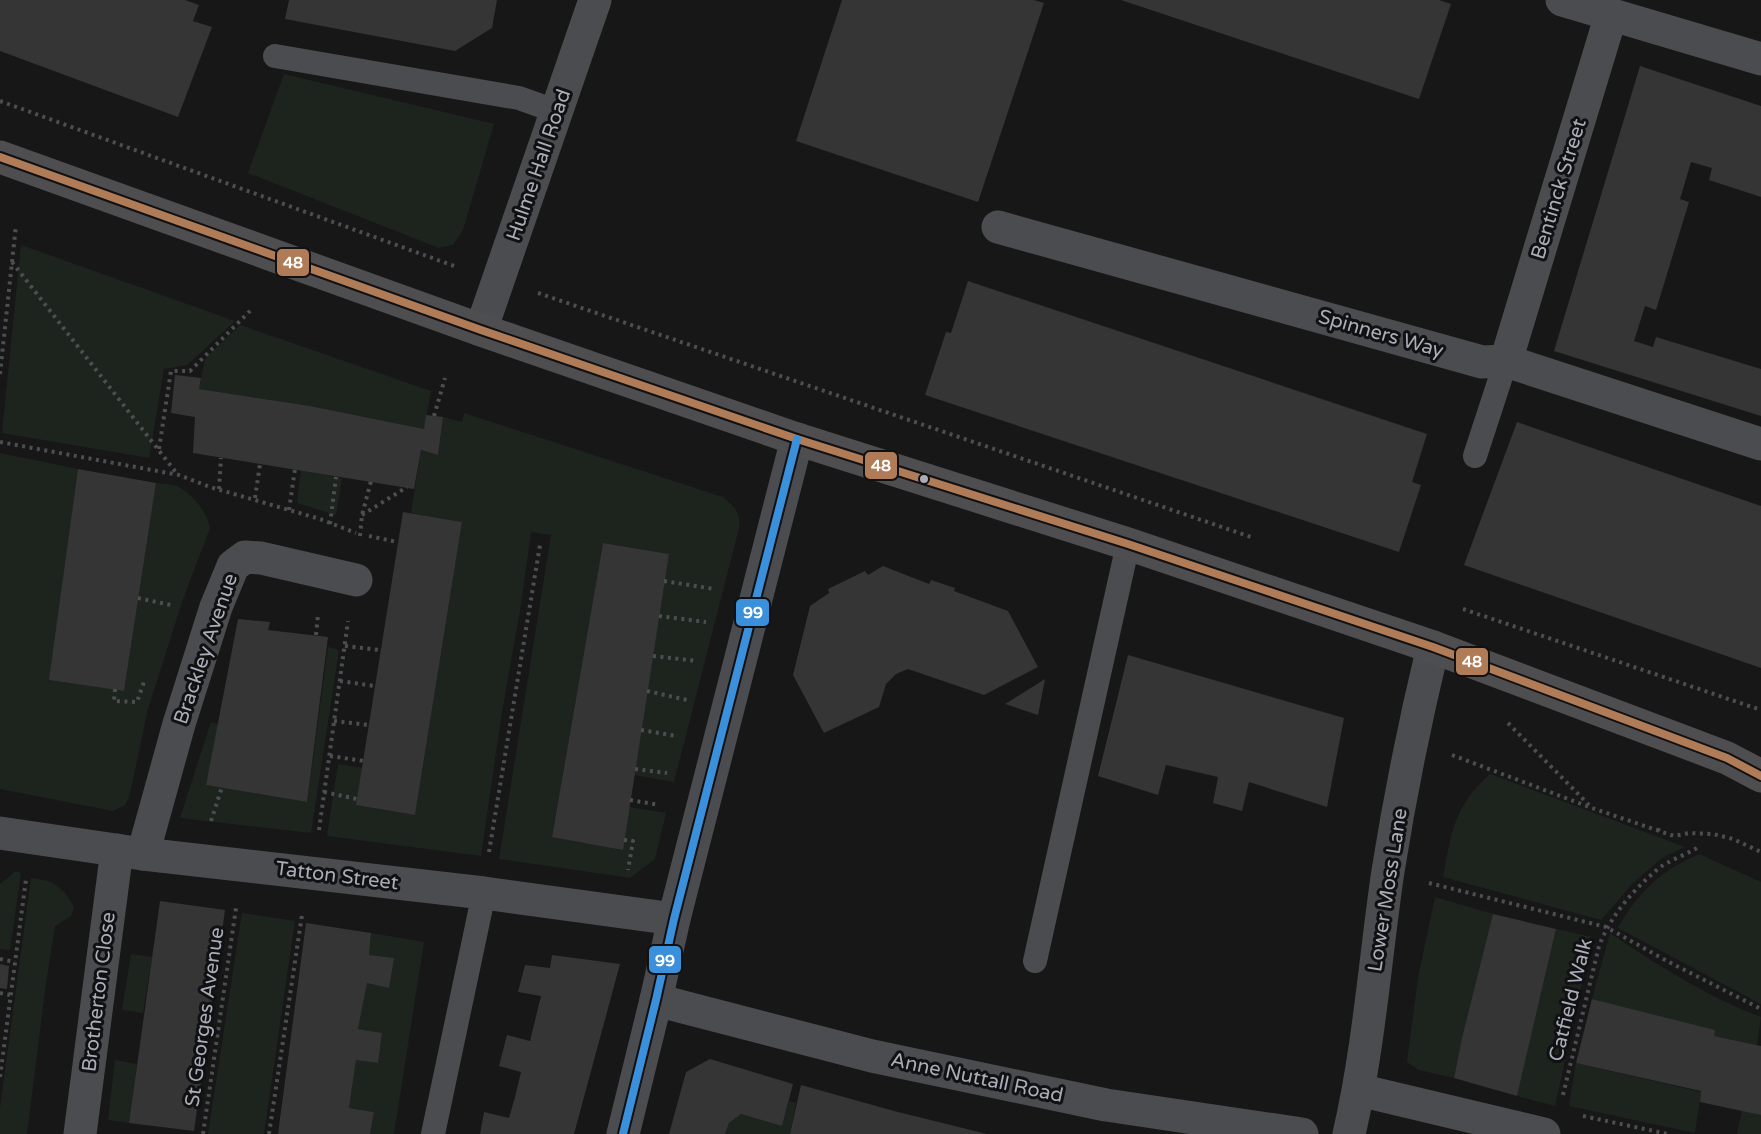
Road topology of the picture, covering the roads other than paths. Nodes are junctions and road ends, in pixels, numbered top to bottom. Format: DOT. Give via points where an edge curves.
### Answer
graph roads {
  1 [pos="595,0"];
  2 [pos="1562,0"];
  3 [pos="1611,15"];
  4 [pos="274,56"];
  5 [pos="1761,59"];
  6 [pos="558,112"];
  7 [pos="0,159"];
  8 [pos="998,227"];
  9 [pos="481,330"];
  10 [pos="1506,361"];
  11 [pos="797,439"];
  12 [pos="1761,444"];
  13 [pos="1475,456"];
  14 [pos="1128,544"];
  15 [pos="356,580"];
  16 [pos="1433,647"];
  17 [pos="1727,758"];
  18 [pos="1761,765"];
  19 [pos="1761,776"];
  20 [pos="0,832"];
  21 [pos="130,852"];
  22 [pos="484,893"];
  23 [pos="674,919"];
  24 [pos="1035,961"];
  25 [pos="656,1000"];
  26 [pos="1359,1090"];
  27 [pos="80,1134"];
  28 [pos="433,1134"];
  29 [pos="623,1134"];
  30 [pos="1302,1134"];
  31 [pos="1349,1134"];
  32 [pos="1544,1134"];
  1 -- 6 [label="street, Hulme Hall Road"];
  2 -- 3 [label="street"];
  3 -- 5 [label="street"];
  3 -- 10 [label="street, Bentinck Street"];
  4 -- 6 [label="lane" via="519,98"];
  6 -- 9 [label="street, Hulme Hall Road"];
  7 -- 9 [label="highway"];
  8 -- 10 [label="street, Spinners Way" via="1482,362"];
  9 -- 11 [label="highway"];
  10 -- 12 [label="street, Spinners Way"];
  10 -- 13 [label="lane"];
  11 -- 14 [label="highway"];
  11 -- 23 [label="street"];
  14 -- 16 [label="highway"];
  14 -- 24 [label="lane"];
  15 -- 21 [label="street, Brackley Avenue" via="261,558 245,557 234,566"];
  16 -- 17 [label="highway"];
  16 -- 26 [label="street, Lower Moss Lane" via="1388,870"];
  17 -- 18 [label="highway"];
  17 -- 19 [label="highway"];
  20 -- 21 [label="street, Tatton Street"];
  21 -- 22 [label="street, Tatton Street"];
  21 -- 27 [label="street, Brotherton Close"];
  22 -- 23 [label="street, Tatton Street"];
  22 -- 28 [label="lane"];
  23 -- 25 [label="street"];
  25 -- 29 [label="street"];
  25 -- 30 [label="street, Anne Nuttall Road" via="872,1056 1083,1100"];
  26 -- 31 [label="street, Lower Moss Lane"];
  26 -- 32 [label="street"];
}
